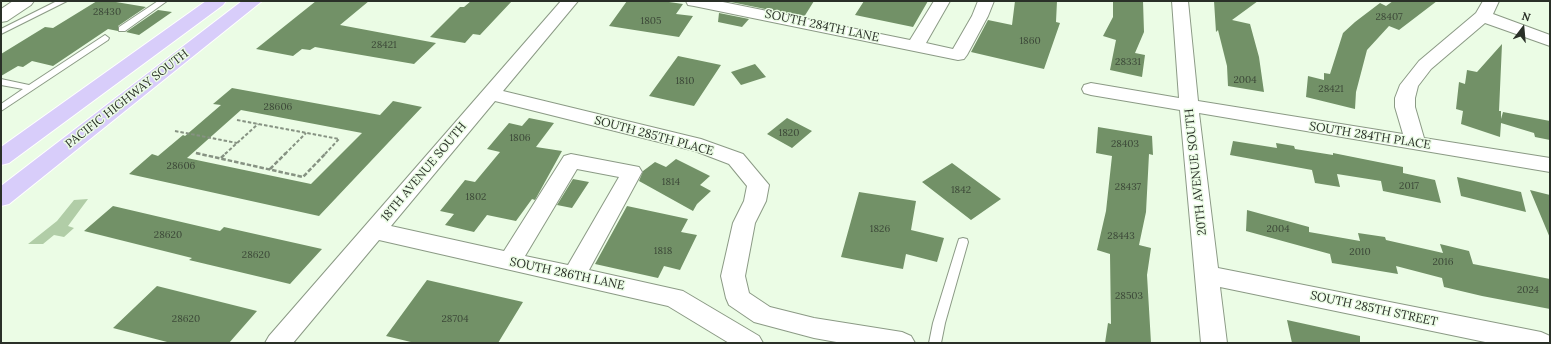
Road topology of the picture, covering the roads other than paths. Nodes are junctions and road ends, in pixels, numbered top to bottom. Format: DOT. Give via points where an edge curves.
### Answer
graph roads {
  1 [pos="25,1"];
  2 [pos="63,1"];
  3 [pos="163,1"];
  4 [pos="217,1"];
  5 [pos="253,1"];
  6 [pos="570,1"];
  7 [pos="942,1"];
  8 [pos="986,1"];
  9 [pos="1180,1"];
  10 [pos="701,2"];
  11 [pos="1487,8"];
  12 [pos="1,17"];
  13 [pos="122,29"];
  14 [pos="1,32"];
  15 [pos="105,38"];
  16 [pos="1550,41"];
  17 [pos="915,46"];
  18 [pos="1,82"];
  19 [pos="31,88"];
  20 [pos="1090,89"];
  21 [pos="491,94"];
  22 [pos="1189,106"];
  23 [pos="1,108"];
  24 [pos="1416,143"];
  25 [pos="1,158"];
  26 [pos="1550,165"];
  27 [pos="1,198"];
  28 [pos="374,231"];
  29 [pos="963,242"];
  30 [pos="509,262"];
  31 [pos="1206,275"];
  32 [pos="574,276"];
  33 [pos="278,343"];
  34 [pos="750,343"];
  35 [pos="902,343"];
  36 [pos="935,343"];
  37 [pos="1214,343"];
  38 [pos="1541,343"];
  1 -- 12 [label="street"];
  2 -- 14 [label="lane"];
  3 -- 13 [label="lane"];
  4 -- 25 [label="main road, PACIFIC HIGHWAY SOUTH"];
  5 -- 27 [label="main road, PACIFIC HIGHWAY SOUTH"];
  6 -- 21 [label="street, 18TH AVENUE SOUTH"];
  7 -- 17 [label="street"];
  8 -- 17 [label="street, SOUTH 284TH LANE" via="958,55"];
  9 -- 22 [label="street, 20TH AVENUE SOUTH"];
  10 -- 17 [label="street, SOUTH 284TH LANE"];
  11 -- 16 [label="street"];
  11 -- 24 [label="street" via="1424,65 1409,84 1405,107"];
  15 -- 19 [label="lane"];
  18 -- 19 [label="lane"];
  19 -- 23 [label="lane"];
  20 -- 22 [label="street, SOUTH 284TH PLACE"];
  21 -- 28 [label="street, 18TH AVENUE SOUTH"];
  21 -- 35 [label="street, SOUTH 285TH PLACE" via="701,146 736,159 758,185 755,201 744,223 733,276 738,298 763,315 814,328"];
  22 -- 24 [label="street, SOUTH 284TH PLACE"];
  22 -- 31 [label="street, 20TH AVENUE SOUTH"];
  24 -- 26 [label="street, SOUTH 284TH PLACE"];
  28 -- 30 [label="street, SOUTH 286TH LANE"];
  28 -- 33 [label="street, 18TH AVENUE SOUTH"];
  29 -- 36 [label="lane"];
  30 -- 32 [label="street, SOUTH 286TH LANE"];
  30 -- 32 [label="street" via="571,161 632,172"];
  31 -- 37 [label="street, 20TH AVENUE SOUTH"];
  31 -- 38 [label="street, SOUTH 285TH STREET"];
  32 -- 34 [label="street, SOUTH 286TH LANE" via="674,298"];
}
